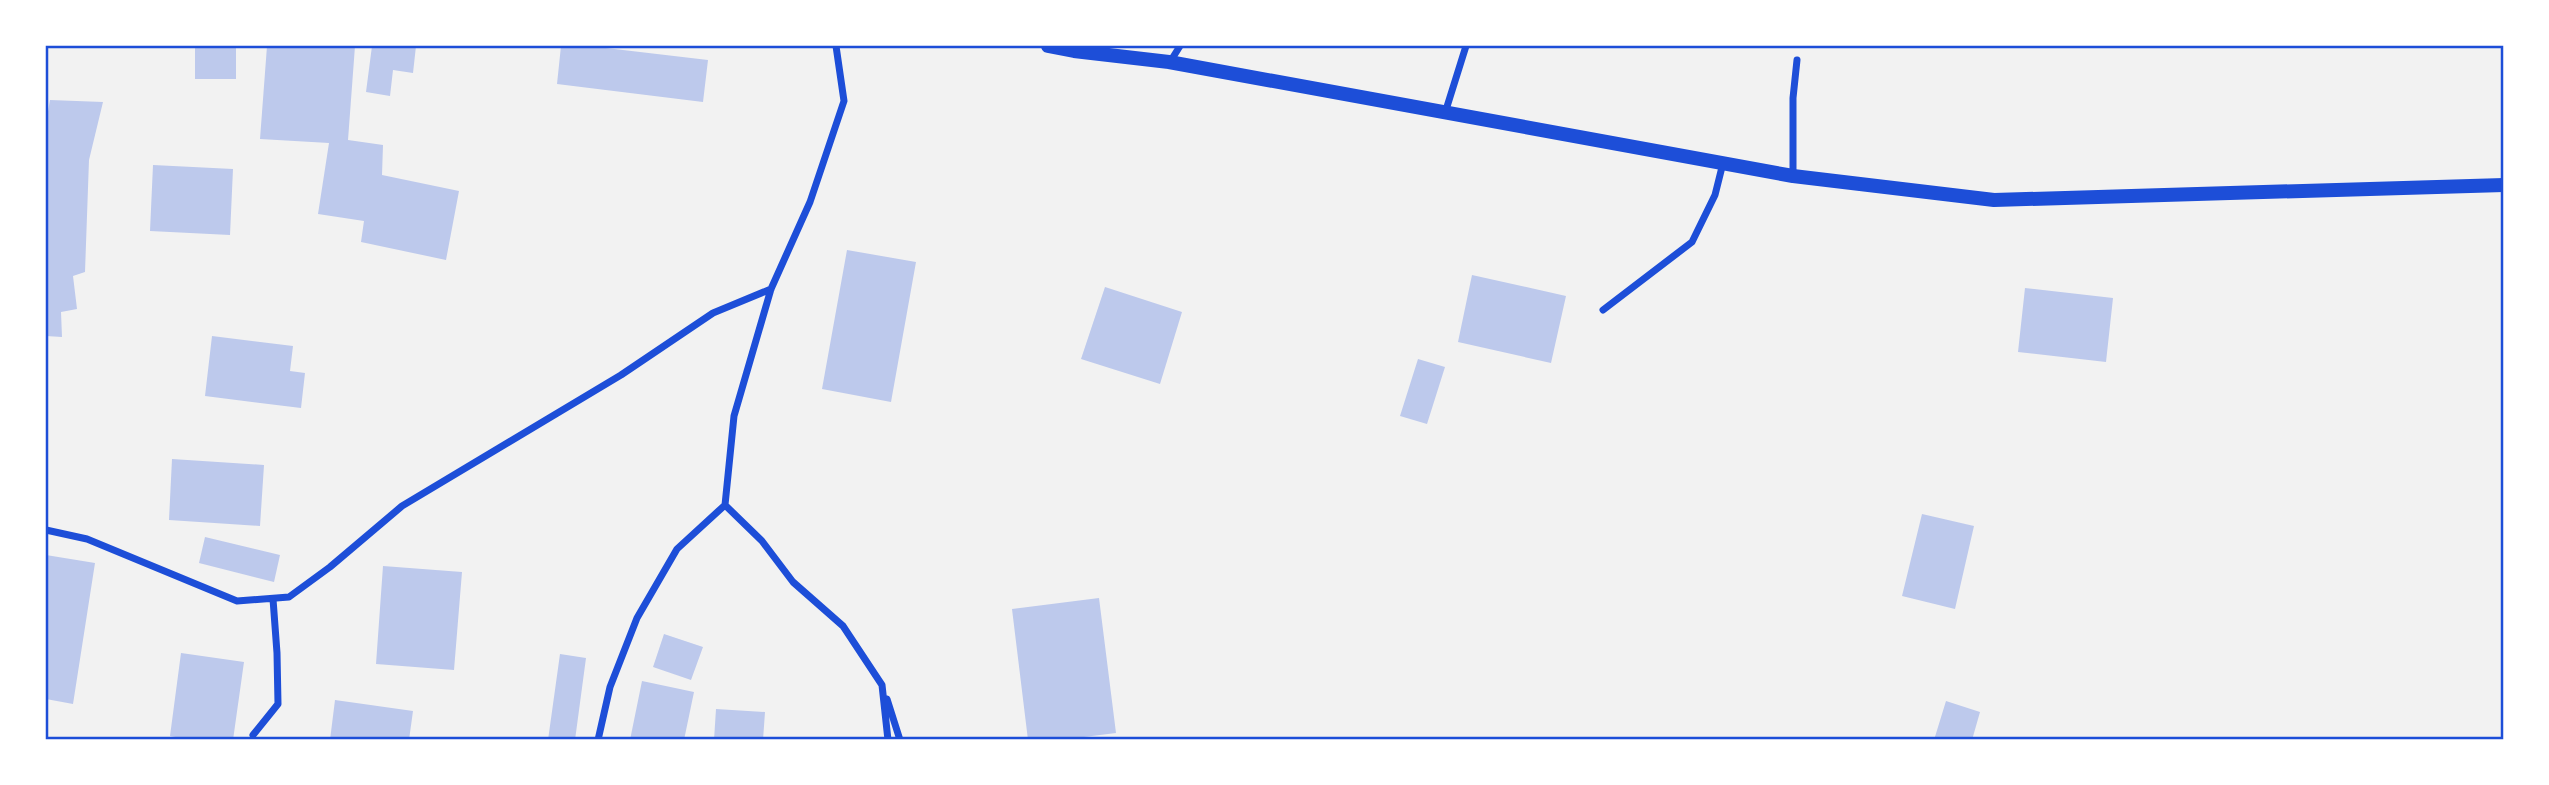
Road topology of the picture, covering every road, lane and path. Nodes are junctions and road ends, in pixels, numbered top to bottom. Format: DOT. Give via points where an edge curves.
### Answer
graph roads {
  1 [pos="836,46"];
  2 [pos="1048,46"];
  3 [pos="1180,46"];
  4 [pos="1466,46"];
  5 [pos="1076,48"];
  6 [pos="1797,60"];
  7 [pos="1169,62"];
  8 [pos="1445,113"];
  9 [pos="1723,163"];
  10 [pos="1793,176"];
  11 [pos="2504,185"];
  12 [pos="771,289"];
  13 [pos="1604,310"];
  14 [pos="725,505"];
  15 [pos="46,530"];
  16 [pos="273,598"];
  17 [pos="883,685"];
  18 [pos="253,735"];
  19 [pos="598,740"];
  20 [pos="888,740"];
  21 [pos="900,740"];
  1 -- 12 [label="street" via="844,101 810,202"];
  2 -- 5 [label="main road"];
  3 -- 7 [label="street"];
  4 -- 8 [label="street"];
  5 -- 7 [label="main road"];
  6 -- 10 [label="street"];
  7 -- 8 [label="main road"];
  8 -- 9 [label="main road"];
  9 -- 10 [label="main road"];
  9 -- 13 [label="street" via="1715,195 1692,242"];
  10 -- 11 [label="main road" via="1994,200"];
  12 -- 14 [label="street" via="734,415"];
  12 -- 16 [label="street" via="713,313 402,506 289,597"];
  14 -- 17 [label="street" via="762,541 793,582 843,626"];
  14 -- 19 [label="street" via="677,549 637,618 610,687"];
  15 -- 16 [label="street" via="87,539 237,601"];
  16 -- 18 [label="street" via="278,704"];
  17 -- 20 [label="street"];
  17 -- 21 [label="street"];
}
